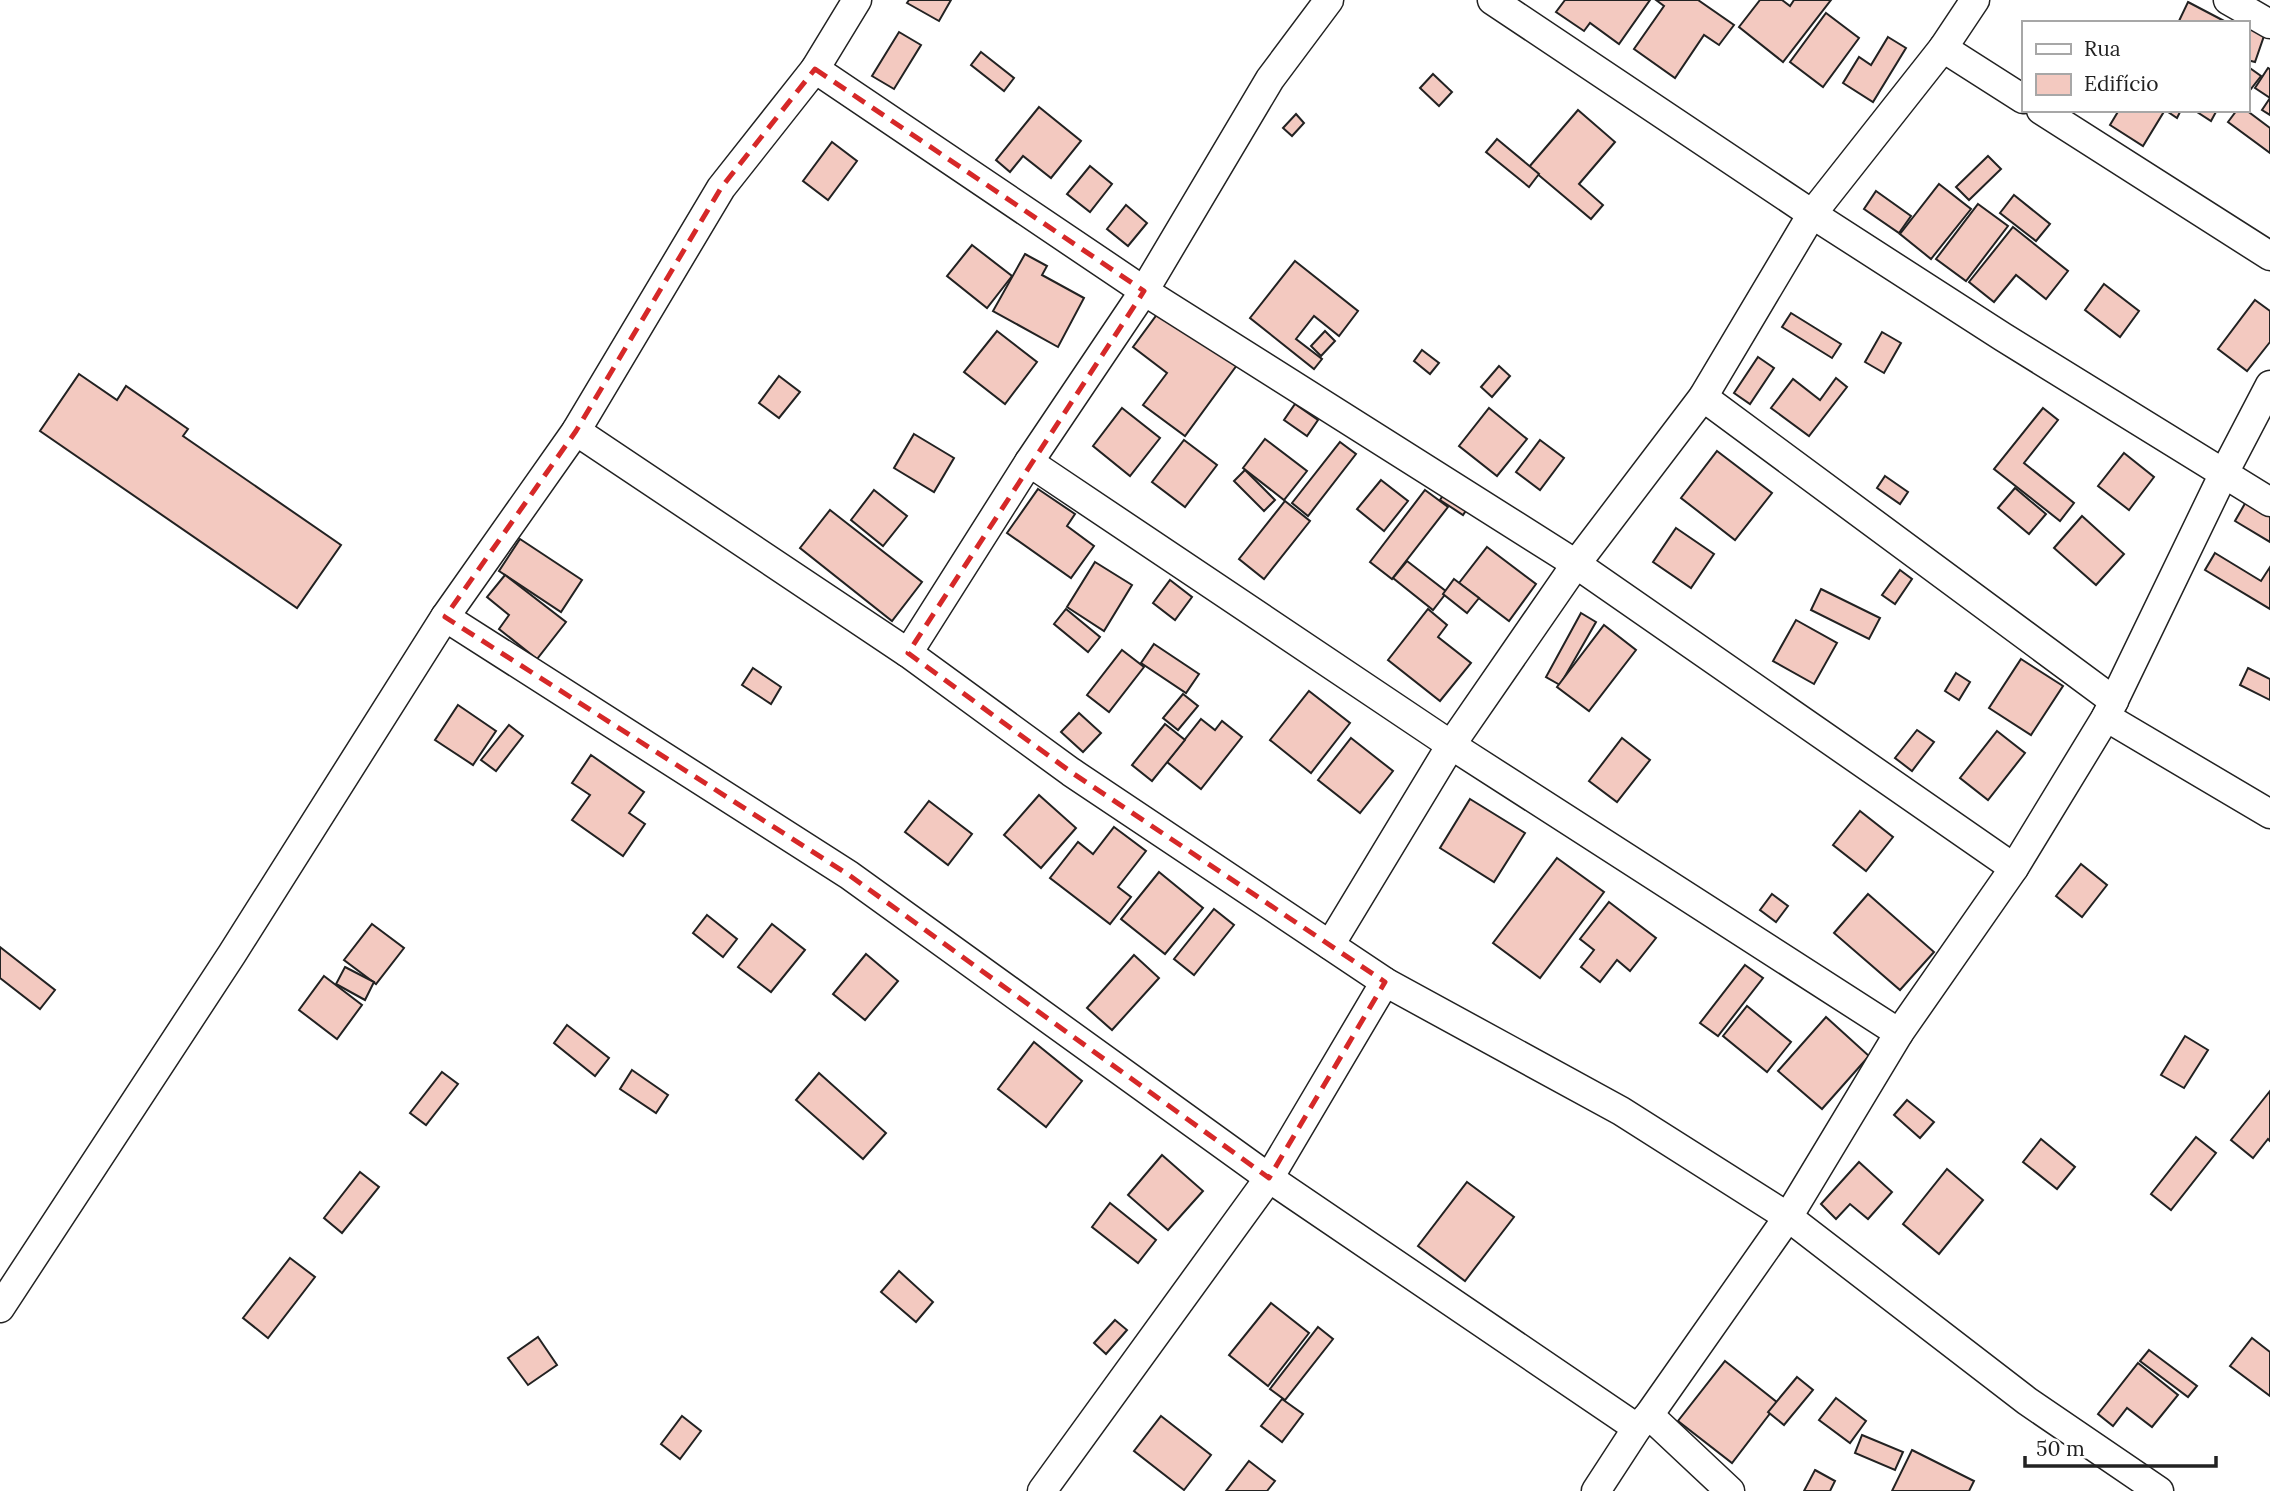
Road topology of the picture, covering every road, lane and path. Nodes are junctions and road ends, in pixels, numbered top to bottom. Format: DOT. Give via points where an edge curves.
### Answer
graph roads {
  1 [pos="857,0"];
  2 [pos="1329,0"];
  3 [pos="1492,0"];
  4 [pos="1975,0"];
  5 [pos="2228,0"];
  6 [pos="2270,24"];
  7 [pos="1943,48"];
  8 [pos="815,69"];
  9 [pos="2022,98"];
  10 [pos="2044,112"];
  11 [pos="1812,214"];
  12 [pos="2270,256"];
  13 [pos="1144,291"];
  14 [pos="2270,385"];
  15 [pos="1703,397"];
  16 [pos="576,431"];
  17 [pos="1029,462"];
  18 [pos="2224,473"];
  19 [pos="2270,502"];
  20 [pos="1576,564"];
  21 [pos="445,617"];
  22 [pos="908,653"];
  23 [pos="2110,709"];
  24 [pos="1451,745"];
  25 [pos="2270,814"];
  26 [pos="2014,868"];
  27 [pos="1330,946"];
  28 [pos="1385,982"];
  29 [pos="1899,1032"];
  30 [pos="1269,1178"];
  31 [pos="1788,1217"];
  32 [pos="0,1308"];
  33 [pos="1643,1422"];
  34 [pos="1042,1491"];
  35 [pos="1595,1491"];
  36 [pos="1730,1491"];
  37 [pos="2159,1491"];
  1 -- 8 [label="street"];
  2 -- 13 [label="street" via="1270,79"];
  3 -- 11 [label="street"];
  4 -- 7 [label="street"];
  5 -- 6 [label="street"];
  7 -- 9 [label="street"];
  7 -- 11 [label="street"];
  8 -- 13 [label="street"];
  8 -- 16 [label="street" via="721,188"];
  10 -- 12 [label="street"];
  11 -- 15 [label="street"];
  11 -- 18 [label="street"];
  13 -- 17 [label="street"];
  13 -- 20 [label="street"];
  14 -- 18 [label="street"];
  15 -- 20 [label="street"];
  15 -- 23 [label="street"];
  16 -- 21 [label="street"];
  16 -- 22 [label="street"];
  17 -- 22 [label="street"];
  17 -- 24 [label="street"];
  18 -- 19 [label="street"];
  18 -- 23 [label="street"];
  20 -- 24 [label="street"];
  20 -- 26 [label="street"];
  21 -- 30 [label="street" via="849,875"];
  21 -- 32 [label="street"];
  22 -- 27 [label="street" via="1071,772"];
  23 -- 25 [label="street"];
  23 -- 26 [label="street"];
  24 -- 27 [label="street"];
  24 -- 29 [label="street"];
  26 -- 29 [label="street"];
  27 -- 28 [label="street"];
  28 -- 30 [label="street"];
  28 -- 31 [label="street" via="1621,1111"];
  29 -- 31 [label="street"];
  30 -- 33 [label="street"];
  30 -- 34 [label="street"];
  31 -- 33 [label="street"];
  31 -- 37 [label="street" via="2027,1401"];
  33 -- 35 [label="street"];
  33 -- 36 [label="street"];
}
